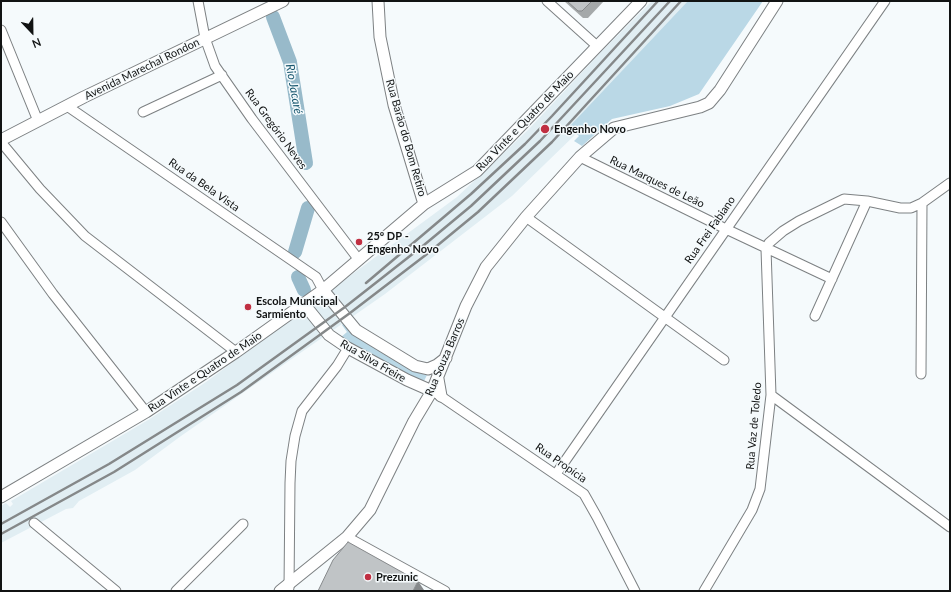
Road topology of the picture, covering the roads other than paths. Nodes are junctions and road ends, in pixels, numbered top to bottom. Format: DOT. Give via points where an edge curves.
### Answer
graph roads {
  1 [pos="198,1"];
  2 [pos="283,1"];
  3 [pos="378,1"];
  4 [pos="547,1"];
  5 [pos="641,1"];
  6 [pos="777,1"];
  7 [pos="885,1"];
  8 [pos="1,30"];
  9 [pos="205,38"];
  10 [pos="597,46"];
  11 [pos="222,75"];
  12 [pos="67,106"];
  13 [pos="143,112"];
  14 [pos="38,121"];
  15 [pos="1,141"];
  16 [pos="580,157"];
  17 [pos="950,183"];
  18 [pos="868,201"];
  19 [pos="922,203"];
  20 [pos="424,204"];
  21 [pos="526,217"];
  22 [pos="1,222"];
  23 [pos="726,229"];
  24 [pos="766,249"];
  25 [pos="358,260"];
  26 [pos="832,279"];
  27 [pos="323,290"];
  28 [pos="304,304"];
  29 [pos="814,316"];
  30 [pos="665,317"];
  31 [pos="348,348"];
  32 [pos="236,352"];
  33 [pos="446,358"];
  34 [pos="724,360"];
  35 [pos="921,374"];
  36 [pos="437,394"];
  37 [pos="771,395"];
  38 [pos="146,412"];
  39 [pos="556,474"];
  40 [pos="1,497"];
  41 [pos="34,523"];
  42 [pos="242,524"];
  43 [pos="950,527"];
  44 [pos="347,537"];
  45 [pos="289,587"];
  46 [pos="111,589"];
  47 [pos="176,591"];
  48 [pos="280,591"];
  49 [pos="445,591"];
  50 [pos="635,591"];
  51 [pos="704,591"];
  1 -- 9 [label="street, Rua Gregório Neves"];
  2 -- 9 [label="main road, Avenida Marechal Rondon"];
  3 -- 20 [label="main road, Rua Barão do Bom Retiro" via="380,37 394,105"];
  4 -- 10 [label="street"];
  5 -- 10 [label="main road, Rua Vinte e Quatro de Maio"];
  6 -- 16 [label="main road, Rua Souza Barros" via="709,103 614,128"];
  7 -- 23 [label="street, Rua Frei Fabiano"];
  8 -- 14 [label="street"];
  9 -- 11 [label="street, Rua Gregório Neves" via="210,54"];
  9 -- 12 [label="main road, Avenida Marechal Rondon"];
  10 -- 20 [label="main road, Rua Vinte e Quatro de Maio" via="478,171"];
  11 -- 13 [label="street"];
  11 -- 25 [label="street, Rua Gregório Neves"];
  12 -- 14 [label="main road, Avenida Marechal Rondon"];
  12 -- 27 [label="street, Rua da Bela Vista" via="316,277"];
  14 -- 15 [label="main road, Avenida Marechal Rondon"];
  15 -- 32 [label="street" via="40,189 85,236"];
  16 -- 21 [label="main road, Rua Souza Barros"];
  16 -- 23 [label="street, Rua Marques de Leão"];
  17 -- 19 [label="street"];
  18 -- 19 [label="street" via="900,208 911,208"];
  18 -- 24 [label="street" via="844,200 830,205 783,231"];
  18 -- 26 [label="street"];
  19 -- 35 [label="street"];
  20 -- 25 [label="main road, Rua Vinte e Quatro de Maio"];
  21 -- 30 [label="street"];
  21 -- 33 [label="main road, Rua Souza Barros" via="486,267 466,306"];
  22 -- 38 [label="street" via="53,294"];
  23 -- 24 [label="street, Rua Marques de Leão"];
  23 -- 30 [label="street, Rua Frei Fabiano"];
  24 -- 26 [label="street, Rua Marques de Leão"];
  24 -- 37 [label="street, Rua Vaz de Toledo"];
  25 -- 27 [label="main road, Rua Vinte e Quatro de Maio"];
  26 -- 29 [label="street"];
  27 -- 28 [label="main road, Rua Vinte e Quatro de Maio"];
  27 -- 33 [label="main road, Rua Silva Freire" via="356,330 415,366 428,369"];
  28 -- 31 [label="main road, Rua Silva Freire" via="329,335"];
  28 -- 32 [label="main road, Rua Vinte e Quatro de Maio"];
  30 -- 34 [label="street"];
  30 -- 39 [label="street, Rua Frei Fabiano"];
  31 -- 36 [label="main road, Rua Silva Freire"];
  31 -- 45 [label="street" via="302,411 298,424 291,461"];
  32 -- 38 [label="main road, Rua Vinte e Quatro de Maio"];
  33 -- 36 [label="main road, Rua Souza Barros" via="438,378"];
  36 -- 39 [label="street, Rua Propícia"];
  36 -- 44 [label="main road, Rua Souza Barros" via="414,421 370,510"];
  37 -- 43 [label="street"];
  37 -- 51 [label="street, Rua Vaz de Toledo" via="760,489 752,510"];
  38 -- 40 [label="main road, Rua Vinte e Quatro de Maio"];
  39 -- 50 [label="street, Rua Propícia" via="584,494 598,516"];
  41 -- 46 [label="street"];
  42 -- 47 [label="street"];
  44 -- 45 [label="main road, Rua Souza Barros"];
  44 -- 49 [label="street"];
  45 -- 48 [label="main road, Rua Souza Barros"];
}
